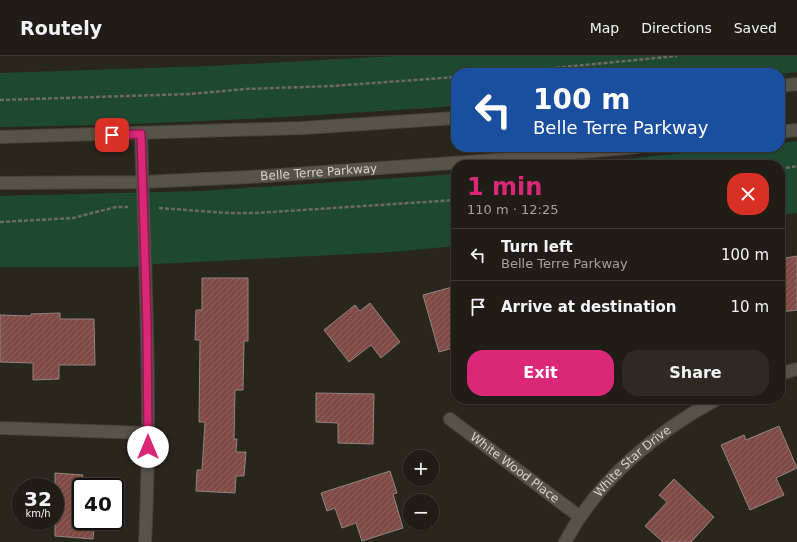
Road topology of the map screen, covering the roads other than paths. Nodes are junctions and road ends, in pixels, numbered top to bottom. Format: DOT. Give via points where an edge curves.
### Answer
graph roads {
  1 [pos="797,84"];
  2 [pos="785,85"];
  3 [pos="451,118"];
  4 [pos="797,130"];
  5 [pos="785,131"];
  6 [pos="141,134"];
  7 [pos="0,137"];
  8 [pos="592,152"];
  9 [pos="497,160"];
  10 [pos="451,164"];
  11 [pos="0,182"];
  12 [pos="143,182"];
  13 [pos="797,369"];
  14 [pos="785,373"];
  15 [pos="709,404"];
  16 [pos="450,419"];
  17 [pos="0,428"];
  18 [pos="148,433"];
  19 [pos="580,517"];
  20 [pos="145,542"];
  21 [pos="565,542"];
  1 -- 2 [label="main road"];
  3 -- 6 [label="main road" via="302,128"];
  4 -- 5 [label="main road"];
  6 -- 7 [label="main road"];
  6 -- 12 [label="main road"];
  8 -- 9 [label="main road, Belle Terre Parkway"];
  10 -- 12 [label="main road, Belle Terre Parkway"];
  11 -- 12 [label="main road, Belle Terre Parkway"];
  12 -- 18 [label="main road"];
  13 -- 14 [label="main road"];
  15 -- 19 [label="main road, White Star Drive" via="676,424 638,453 605,486"];
  16 -- 19 [label="main road, White Wood Place"];
  17 -- 18 [label="main road"];
  18 -- 20 [label="main road"];
  19 -- 21 [label="main road, White Star Drive"];
}
